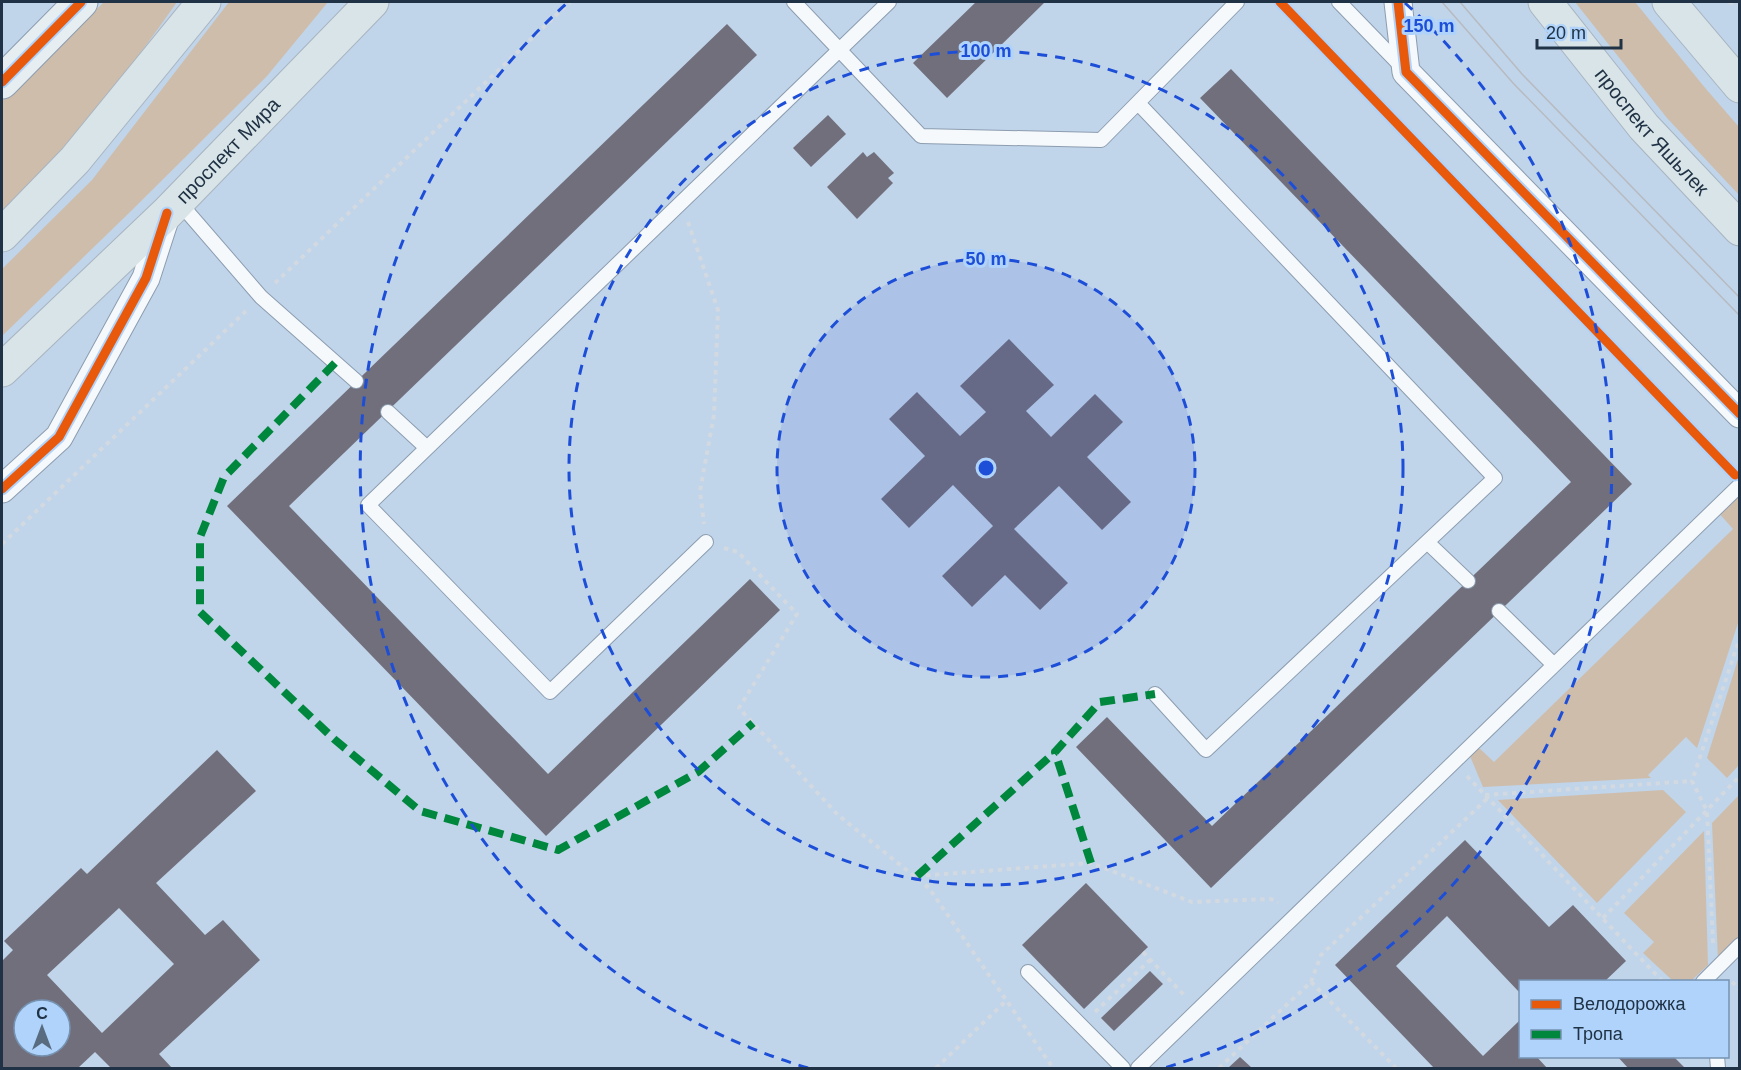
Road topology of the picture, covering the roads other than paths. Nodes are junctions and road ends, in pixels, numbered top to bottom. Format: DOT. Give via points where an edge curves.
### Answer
graph roads {
  1 [pos="81,2"];
  2 [pos="204,2"];
  3 [pos="372,2"];
  4 [pos="794,2"];
  5 [pos="890,2"];
  6 [pos="1237,2"];
  7 [pos="1339,2"];
  8 [pos="1398,2"];
  9 [pos="1545,2"];
  10 [pos="1668,2"];
  11 [pos="357,13"];
  12 [pos="839,50"];
  13 [pos="1406,72"];
  14 [pos="2,82"];
  15 [pos="1740,86"];
  16 [pos="1138,103"];
  17 [pos="172,207"];
  18 [pos="1740,229"];
  19 [pos="2,235"];
  20 [pos="2,370"];
  21 [pos="356,381"];
  22 [pos="388,412"];
  23 [pos="1740,414"];
  24 [pos="427,448"];
  25 [pos="1737,480"];
  26 [pos="2,489"];
  27 [pos="706,542"];
  28 [pos="1427,542"];
  29 [pos="1467,581"];
  30 [pos="1499,611"];
  31 [pos="1554,665"];
  32 [pos="1155,694"];
  33 [pos="1740,945"];
  34 [pos="1028,972"];
  35 [pos="1704,980"];
  36 [pos="1123,1068"];
  37 [pos="1138,1068"];
  1 -- 14 [label="street"];
  2 -- 19 [label="main road" via="75,160"];
  3 -- 11 [label="main road, проспект Мира"];
  4 -- 12 [label="lane"];
  5 -- 12 [label="lane"];
  6 -- 16 [label="lane"];
  7 -- 13 [label="lane"];
  8 -- 13 [label="street"];
  9 -- 18 [label="main road, проспект Яшьлек" via="1644,127"];
  10 -- 15 [label="main road"];
  11 -- 17 [label="main road, проспект Мира"];
  12 -- 16 [label="lane" via="921,136 1101,140"];
  12 -- 24 [label="lane"];
  13 -- 23 [label="street"];
  16 -- 28 [label="lane" via="1495,478"];
  17 -- 20 [label="main road, проспект Мира"];
  17 -- 21 [label="lane" via="261,297"];
  17 -- 26 [label="street" via="146,278 59,437"];
  22 -- 24 [label="lane"];
  24 -- 27 [label="lane" via="368,506 550,692"];
  25 -- 31 [label="lane"];
  28 -- 29 [label="lane"];
  28 -- 32 [label="lane" via="1206,750"];
  30 -- 31 [label="lane"];
  31 -- 37 [label="lane"];
  33 -- 35 [label="lane"];
  34 -- 36 [label="lane"];
}
